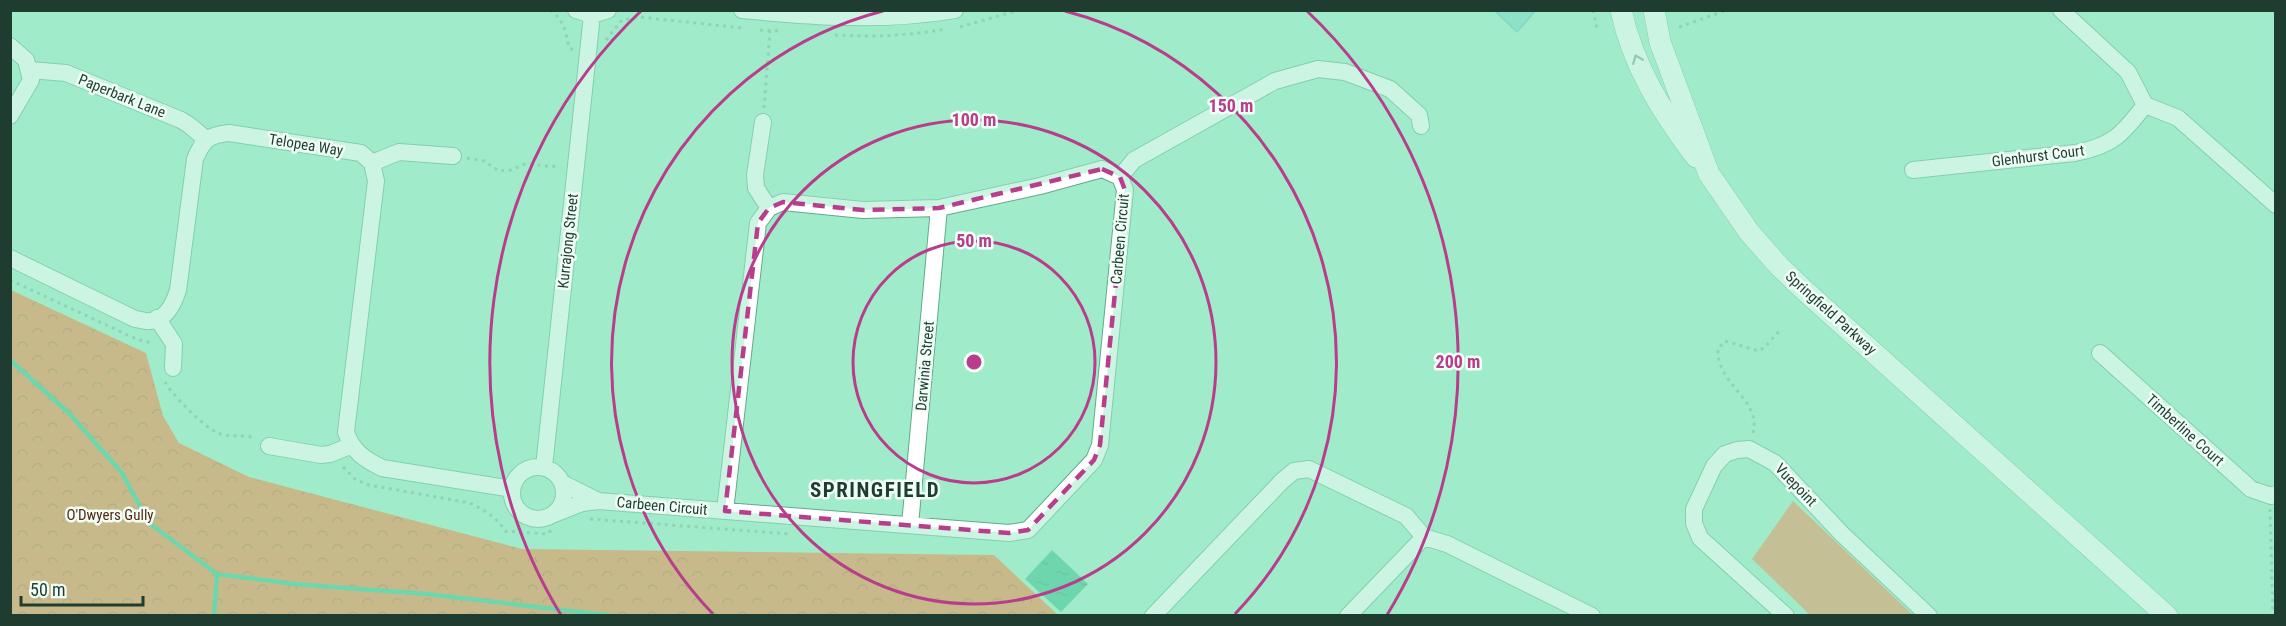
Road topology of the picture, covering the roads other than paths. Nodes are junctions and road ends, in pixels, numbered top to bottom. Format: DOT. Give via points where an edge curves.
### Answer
graph roads {
  1 [pos="742,10"];
  2 [pos="955,10"];
  3 [pos="1621,10"];
  4 [pos="1654,10"];
  5 [pos="2061,10"];
  6 [pos="592,12"];
  7 [pos="10,46"];
  8 [pos="30,70"];
  9 [pos="2145,105"];
  10 [pos="10,116"];
  11 [pos="763,122"];
  12 [pos="1421,126"];
  13 [pos="207,140"];
  14 [pos="453,156"];
  15 [pos="372,162"];
  16 [pos="1913,170"];
  17 [pos="1709,174"];
  18 [pos="1120,177"];
  19 [pos="2276,205"];
  20 [pos="769,208"];
  21 [pos="939,208"];
  22 [pos="10,258"];
  23 [pos="158,318"];
  24 [pos="2100,353"];
  25 [pos="173,368"];
  26 [pos="269,446"];
  27 [pos="350,446"];
  28 [pos="544,467"];
  29 [pos="562,483"];
  30 [pos="512,489"];
  31 [pos="2273,495"];
  32 [pos="598,501"];
  33 [pos="725,511"];
  34 [pos="554,514"];
  35 [pos="910,525"];
  36 [pos="1424,537"];
  37 [pos="2098,553"];
  38 [pos="1153,615"];
  39 [pos="1348,615"];
  40 [pos="1592,615"];
  41 [pos="1786,615"];
  42 [pos="1929,615"];
  43 [pos="2143,615"];
  44 [pos="2167,615"];
  1 -- 2 [label="street" via="822,18 888,18"];
  17 -- 3 [label="main road, one-way" via="1659,106 1638,63"];
  4 -- 17 [label="main road, Springfield Parkway" via="1660,42"];
  5 -- 9 [label="street" via="2128,72"];
  6 -- 28 [label="street, Kurrajong Street"];
  7 -- 8 [label="street" via="26,60"];
  8 -- 10 [label="street" via="31,80"];
  8 -- 13 [label="street, Paperbark Lane" via="66,73 181,120"];
  9 -- 16 [label="street, Glenhurst Court" via="2116,139 2094,149"];
  9 -- 19 [label="street" via="2178,118"];
  11 -- 20 [label="street" via="755,175 756,188"];
  12 -- 18 [label="street" via="1419,115 1390,89 1345,72 1318,69 1275,81 1134,160"];
  13 -- 15 [label="street, Telopea Way" via="229,133 361,153"];
  13 -- 23 [label="street" via="195,159 178,290 174,304"];
  14 -- 15 [label="street" via="399,152"];
  15 -- 27 [label="street" via="376,181 346,432"];
  17 -- 37 [label="main road, Springfield Parkway" via="1749,232 1779,266"];
  18 -- 21 [label="street, Carbeen Circuit" via="1102,169"];
  18 -- 35 [label="street, Carbeen Circuit" via="1125,190 1100,445 1095,460 1028,530 1009,533"];
  20 -- 21 [label="street, Carbeen Circuit" via="783,202 863,210"];
  20 -- 33 [label="street, Carbeen Circuit" via="758,223"];
  21 -- 35 [label="street, Darwinia Street"];
  22 -- 23 [label="street" via="135,319 151,322"];
  23 -- 25 [label="street" via="174,344"];
  24 -- 31 [label="street, Timberline Court" via="2251,489"];
  26 -- 27 [label="street" via="321,455"];
  27 -- 30 [label="street" via="382,468"];
  28 -- 29 [label="street"];
  28 -- 30 [label="street" via="527,469"];
  29 -- 32 [label="street, Carbeen Circuit"];
  29 -- 34 [label="street" via="564,499"];
  30 -- 34 [label="street" via="515,506 521,513 537,519"];
  32 -- 33 [label="street, Carbeen Circuit"];
  32 -- 34 [label="street, Carbeen Circuit"];
  33 -- 35 [label="street, Carbeen Circuit"];
  36 -- 38 [label="street" via="1406,516 1309,469 1294,471"];
  36 -- 39 [label="street"];
  36 -- 40 [label="street" via="1447,544"];
  37 -- 43 [label="main road, Springfield Parkway"];
  37 -- 44 [label="main road, Springfield Parkway"];
  41 -- 42 [label="street, Vuepoint" via="1700,538 1694,524 1694,509 1714,466 1725,454 1749,449 1775,463 1842,534"];
}
